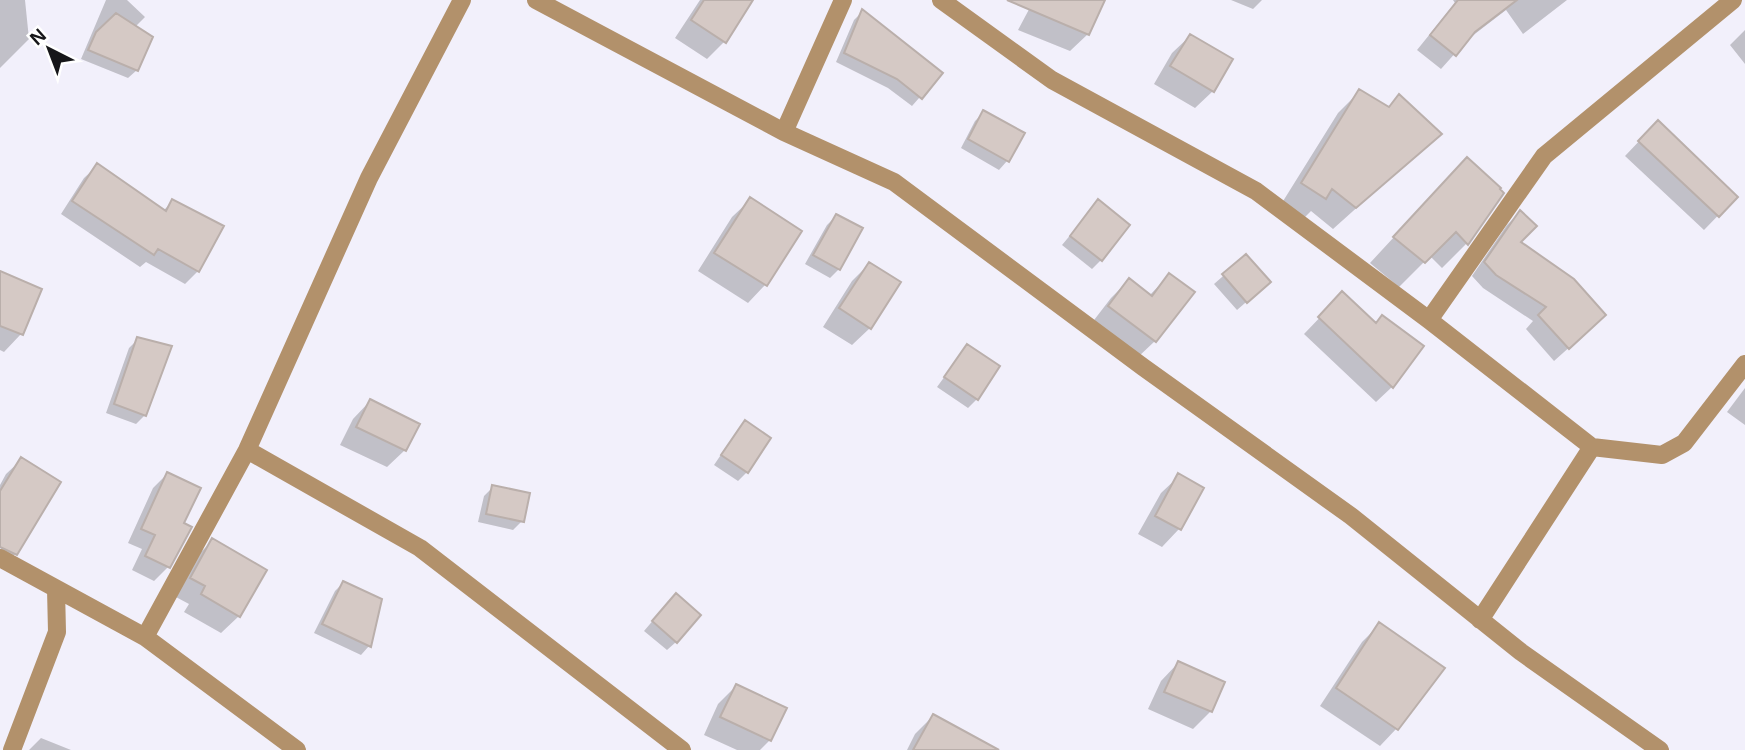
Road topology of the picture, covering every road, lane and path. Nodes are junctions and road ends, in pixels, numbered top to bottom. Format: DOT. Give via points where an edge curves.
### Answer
graph roads {
  1 [pos="462,0"];
  2 [pos="536,0"];
  3 [pos="843,0"];
  4 [pos="941,0"];
  5 [pos="1734,0"];
  6 [pos="784,132"];
  7 [pos="1429,320"];
  8 [pos="1745,363"];
  9 [pos="1592,447"];
  10 [pos="247,450"];
  11 [pos="0,558"];
  12 [pos="56,589"];
  13 [pos="1480,620"];
  14 [pos="145,637"];
  15 [pos="12,750"];
  16 [pos="297,750"];
  17 [pos="682,750"];
  18 [pos="1660,750"];
  1 -- 10 [label="street" via="369,178"];
  2 -- 6 [label="street"];
  3 -- 6 [label="street"];
  4 -- 7 [label="street" via="1052,80 1256,191"];
  5 -- 7 [label="street" via="1544,156"];
  6 -- 13 [label="street" via="894,182 1351,516"];
  7 -- 9 [label="street"];
  8 -- 9 [label="street" via="1684,443 1662,455"];
  9 -- 13 [label="street"];
  10 -- 14 [label="street"];
  10 -- 17 [label="street" via="420,548"];
  11 -- 12 [label="street"];
  12 -- 14 [label="street"];
  12 -- 15 [label="street" via="57,632"];
  13 -- 18 [label="street"];
  14 -- 16 [label="street"];
}
